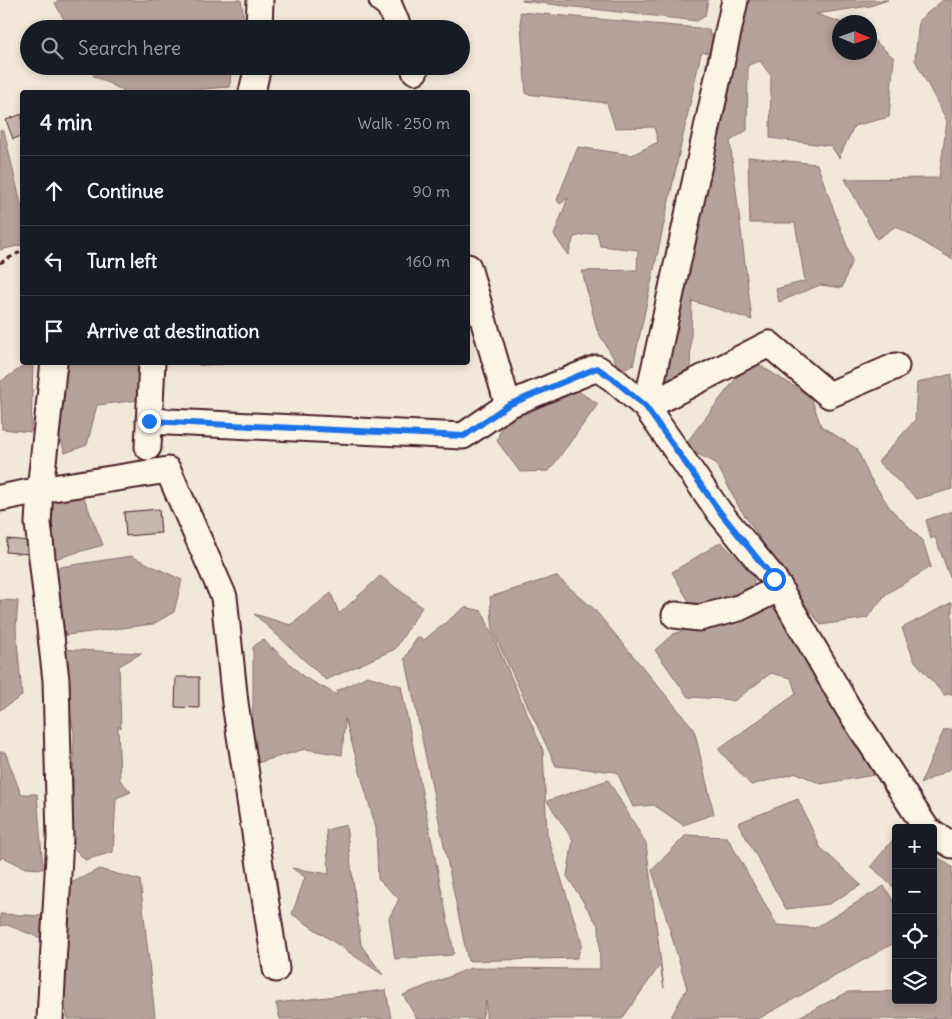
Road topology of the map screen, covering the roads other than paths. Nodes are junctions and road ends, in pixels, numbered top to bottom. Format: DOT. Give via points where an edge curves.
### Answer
graph roads {
  1 [pos="260,0"];
  2 [pos="382,0"];
  3 [pos="735,0"];
  4 [pos="259,20"];
  5 [pos="395,20"];
  6 [pos="256,75"];
  7 [pos="252,90"];
  8 [pos="470,274"];
  9 [pos="54,365"];
  10 [pos="152,365"];
  11 [pos="896,366"];
  12 [pos="508,405"];
  13 [pos="646,407"];
  14 [pos="149,421"];
  15 [pos="148,447"];
  16 [pos="40,490"];
  17 [pos="0,498"];
  18 [pos="780,588"];
  19 [pos="675,615"];
  20 [pos="923,824"];
  21 [pos="937,836"];
  22 [pos="952,845"];
  23 [pos="276,968"];
  24 [pos="50,1019"];
  1 -- 4 [label="street"];
  2 -- 5 [label="street" via="389,5"];
  3 -- 13 [label="street"];
  6 -- 7 [label="street"];
  8 -- 12 [label="street"];
  9 -- 16 [label="street"];
  10 -- 14 [label="street"];
  11 -- 13 [label="street" via="829,395 769,344"];
  12 -- 13 [label="street" via="597,368"];
  12 -- 14 [label="street" via="464,436"];
  13 -- 18 [label="street" via="720,512"];
  14 -- 15 [label="street"];
  16 -- 17 [label="street"];
  16 -- 23 [label="street" via="168,470 224,597 235,703"];
  16 -- 24 [label="street" via="38,523 56,680 60,838"];
  18 -- 19 [label="street" via="739,608 699,618"];
  18 -- 20 [label="street" via="848,708"];
  21 -- 22 [label="street"];
}
